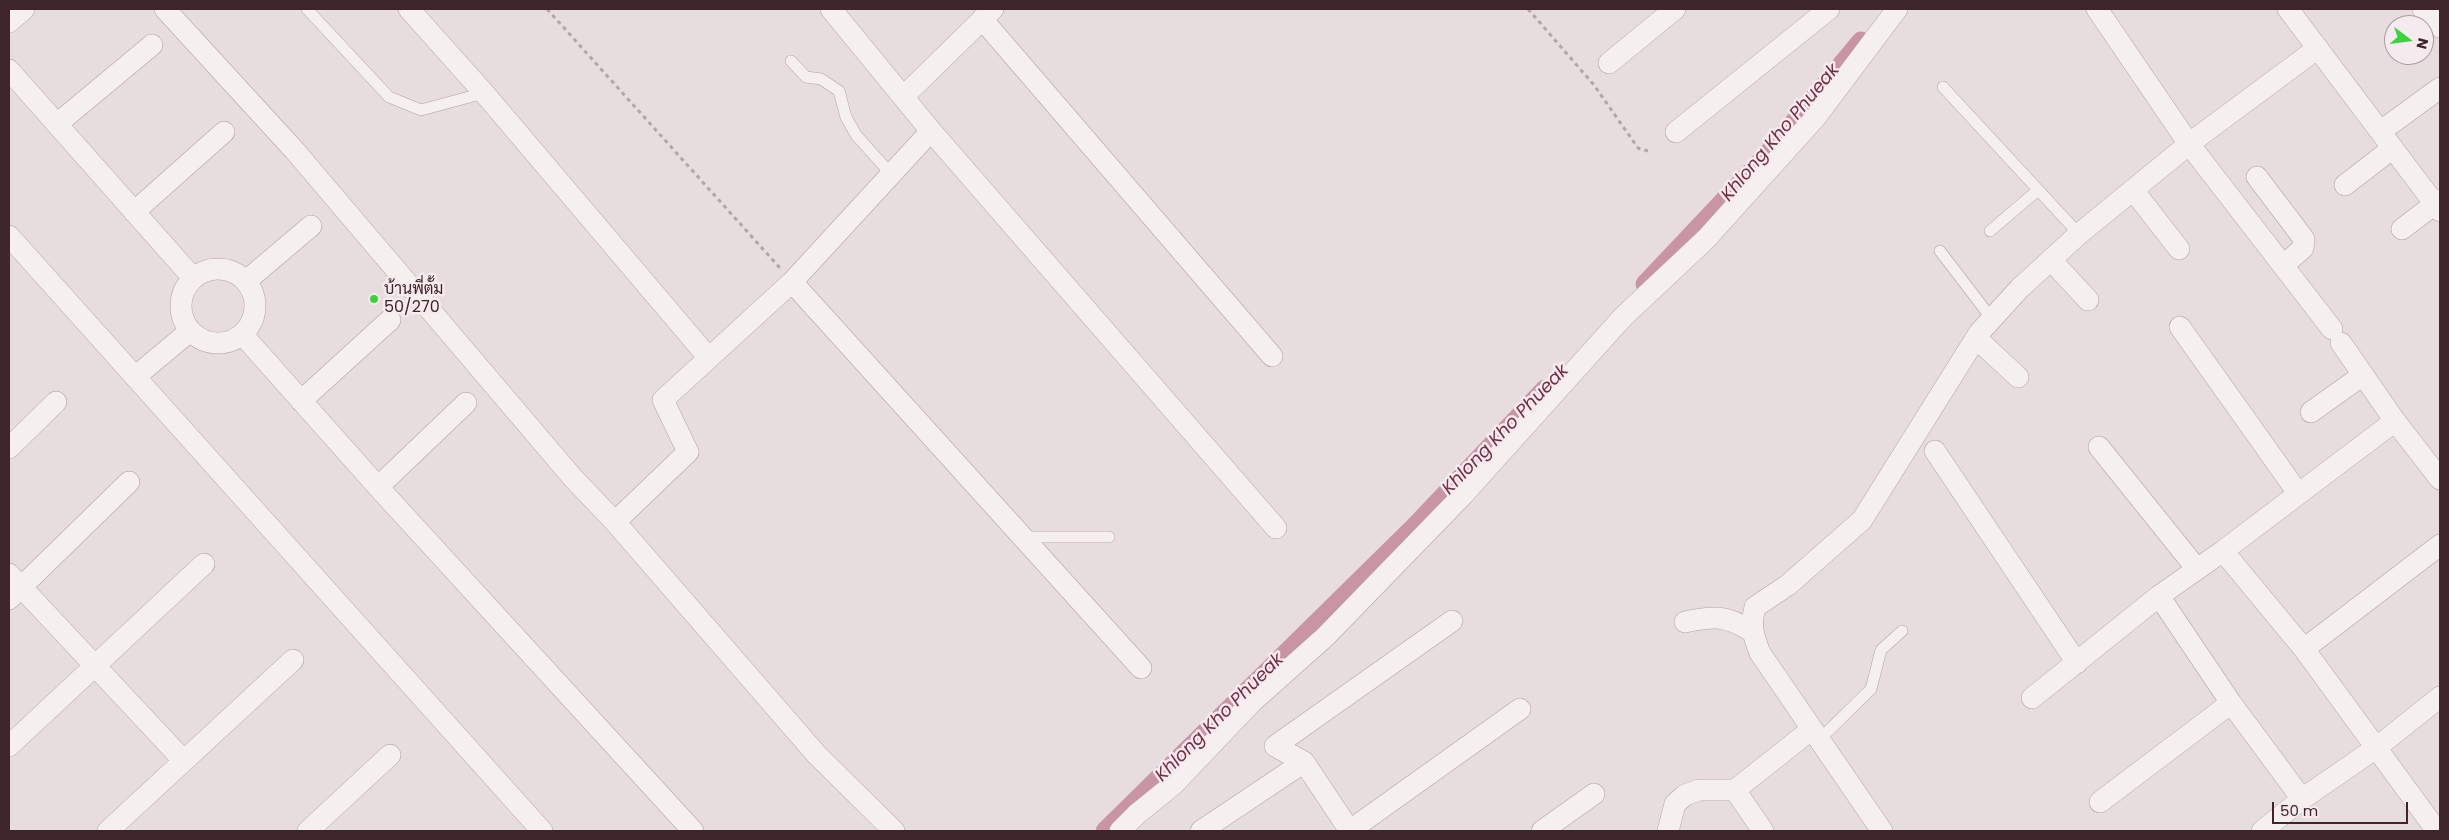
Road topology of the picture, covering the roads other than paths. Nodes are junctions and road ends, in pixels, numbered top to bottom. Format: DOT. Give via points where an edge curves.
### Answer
graph roads {
  1 [pos="24,9"];
  2 [pos="165,9"];
  3 [pos="307,9"];
  4 [pos="409,9"];
  5 [pos="831,9"];
  6 [pos="1675,9"];
  7 [pos="1829,9"];
  8 [pos="1897,9"];
  9 [pos="2096,9"];
  10 [pos="2288,9"];
  11 [pos="2423,9"];
  12 [pos="988,14"];
  13 [pos="9,22"];
  14 [pos="2440,27"];
  15 [pos="152,45"];
  16 [pos="2318,48"];
  17 [pos="792,61"];
  18 [pos="1609,63"];
  19 [pos="9,70"];
  20 [pos="1943,87"];
  21 [pos="2440,88"];
  22 [pos="484,93"];
  23 [pos="904,96"];
  24 [pos="57,124"];
  25 [pos="931,131"];
  26 [pos="224,132"];
  27 [pos="1676,132"];
  28 [pos="2387,140"];
  29 [pos="2189,144"];
  30 [pos="891,174"];
  31 [pos="2257,177"];
  32 [pos="2345,185"];
  33 [pos="2038,190"];
  34 [pos="2133,190"];
  35 [pos="2438,205"];
  36 [pos="134,212"];
  37 [pos="311,226"];
  38 [pos="2402,229"];
  39 [pos="1990,231"];
  40 [pos="2079,234"];
  41 [pos="9,236"];
  42 [pos="2179,249"];
  43 [pos="1940,250"];
  44 [pos="2051,260"];
  45 [pos="2284,265"];
  46 [pos="193,278"];
  47 [pos="246,282"];
  48 [pos="792,282"];
  49 [pos="2088,300"];
  50 [pos="1992,319"];
  51 [pos="390,320"];
  52 [pos="2180,327"];
  53 [pos="190,331"];
  54 [pos="242,334"];
  55 [pos="1976,338"];
  56 [pos="1272,356"];
  57 [pos="708,357"];
  58 [pos="2363,375"];
  59 [pos="135,377"];
  60 [pos="2018,377"];
  61 [pos="301,401"];
  62 [pos="56,402"];
  63 [pos="466,403"];
  64 [pos="2311,412"];
  65 [pos="2395,421"];
  66 [pos="2099,447"];
  67 [pos="9,448"];
  68 [pos="1935,451"];
  69 [pos="2440,479"];
  70 [pos="129,482"];
  71 [pos="378,487"];
  72 [pos="2298,493"];
  73 [pos="615,522"];
  74 [pos="1276,528"];
  75 [pos="1025,537"];
  76 [pos="1109,537"];
  77 [pos="2440,545"];
  78 [pos="2223,551"];
  79 [pos="204,564"];
  80 [pos="2197,569"];
  81 [pos="13,587"];
  82 [pos="2159,596"];
  83 [pos="1452,621"];
  84 [pos="1685,622"];
  85 [pos="1751,631"];
  86 [pos="1902,631"];
  87 [pos="2304,649"];
  88 [pos="292,660"];
  89 [pos="2077,663"];
  90 [pos="94,666"];
  91 [pos="1141,668"];
  92 [pos="2440,697"];
  93 [pos="2032,698"];
  94 [pos="2231,703"];
  95 [pos="1520,709"];
  96 [pos="1816,734"];
  97 [pos="9,746"];
  98 [pos="2376,748"];
  99 [pos="390,756"];
  100 [pos="184,761"];
  101 [pos="1304,762"];
  102 [pos="1735,790"];
  103 [pos="1594,794"];
  104 [pos="2302,799"];
  105 [pos="2100,802"];
  106 [pos="108,831"];
  107 [pos="308,831"];
  108 [pos="542,831"];
  109 [pos="693,831"];
  110 [pos="894,831"];
  111 [pos="1120,831"];
  112 [pos="1201,831"];
  113 [pos="1350,831"];
  114 [pos="1356,831"];
  115 [pos="1542,831"];
  116 [pos="1668,831"];
  117 [pos="1763,831"];
  118 [pos="1882,831"];
  119 [pos="2262,831"];
  120 [pos="2437,831"];
  1 -- 13 [label="street"];
  2 -- 73 [label="street" via="295,150 573,478"];
  3 -- 22 [label="lane" via="388,97 421,110"];
  4 -- 22 [label="street"];
  5 -- 23 [label="street"];
  6 -- 18 [label="street"];
  7 -- 27 [label="street"];
  8 -- 111 [label="street" via="1816,117 1732,212 1617,324 1462,496 1325,637 1252,702 1174,784"];
  9 -- 29 [label="street"];
  10 -- 16 [label="street"];
  11 -- 14 [label="street"];
  12 -- 23 [label="street"];
  12 -- 56 [label="street"];
  15 -- 24 [label="street"];
  16 -- 28 [label="street"];
  16 -- 29 [label="street"];
  17 -- 30 [label="lane" via="806,77 821,79 839,91 846,117 856,135"];
  19 -- 24 [label="street"];
  20 -- 33 [label="lane"];
  21 -- 28 [label="street"];
  22 -- 57 [label="street"];
  23 -- 25 [label="street"];
  24 -- 36 [label="street"];
  25 -- 30 [label="street"];
  25 -- 74 [label="street"];
  26 -- 36 [label="street"];
  28 -- 32 [label="street"];
  28 -- 35 [label="street"];
  29 -- 34 [label="street"];
  29 -- 45 [label="street"];
  30 -- 48 [label="street"];
  31 -- 45 [label="street" via="2304,239 2303,248"];
  33 -- 39 [label="lane"];
  33 -- 40 [label="lane"];
  34 -- 40 [label="street"];
  34 -- 42 [label="street"];
  35 -- 38 [label="street"];
  36 -- 46 [label="street"];
  37 -- 47 [label="street"];
  40 -- 44 [label="street"];
  41 -- 59 [label="street"];
  43 -- 50 [label="lane"];
  44 -- 49 [label="street"];
  44 -- 50 [label="street"];
  45 -- 58 [label="street"];
  46 -- 47 [label="street" via="206,271 220,269 234,273"];
  46 -- 53 [label="street" via="181,304 183,319"];
  47 -- 54 [label="street" via="253,294 255,308 251,323"];
  48 -- 57 [label="street"];
  48 -- 75 [label="street"];
  50 -- 55 [label="street"];
  51 -- 61 [label="street"];
  52 -- 72 [label="street"];
  53 -- 54 [label="street" via="202,340 216,344"];
  53 -- 59 [label="street"];
  54 -- 61 [label="street"];
  55 -- 60 [label="street"];
  55 -- 85 [label="street" via="1862,520 1788,585 1755,607"];
  57 -- 73 [label="street" via="663,400 688,452"];
  58 -- 64 [label="street"];
  58 -- 65 [label="street"];
  59 -- 108 [label="street"];
  61 -- 71 [label="street"];
  62 -- 67 [label="street"];
  63 -- 71 [label="street"];
  65 -- 69 [label="street"];
  65 -- 72 [label="street"];
  66 -- 80 [label="street"];
  68 -- 89 [label="street"];
  70 -- 81 [label="street"];
  71 -- 109 [label="street"];
  72 -- 78 [label="street"];
  73 -- 110 [label="street" via="817,755"];
  75 -- 76 [label="lane"];
  75 -- 91 [label="street"];
  77 -- 87 [label="street"];
  78 -- 80 [label="street"];
  78 -- 87 [label="street"];
  79 -- 90 [label="street"];
  80 -- 82 [label="street"];
  81 -- 90 [label="street"];
  82 -- 89 [label="street"];
  82 -- 94 [label="street"];
  83 -- 101 [label="street" via="1275,746"];
  84 -- 85 [label="street" via="1721,617"];
  85 -- 96 [label="street" via="1760,653"];
  86 -- 96 [label="lane" via="1881,650 1871,689"];
  87 -- 98 [label="street"];
  88 -- 100 [label="street"];
  89 -- 93 [label="street"];
  90 -- 97 [label="street"];
  90 -- 100 [label="street"];
  92 -- 98 [label="street"];
  94 -- 104 [label="street"];
  94 -- 105 [label="street"];
  95 -- 114 [label="street" via="1359,824"];
  96 -- 102 [label="street"];
  96 -- 118 [label="street"];
  98 -- 104 [label="street"];
  98 -- 120 [label="street"];
  99 -- 107 [label="street"];
  100 -- 106 [label="street"];
  101 -- 112 [label="street"];
  101 -- 113 [label="street"];
  102 -- 116 [label="street" via="1699,790 1685,795 1676,804"];
  102 -- 117 [label="street"];
  103 -- 115 [label="street"];
  104 -- 119 [label="street"];
}
